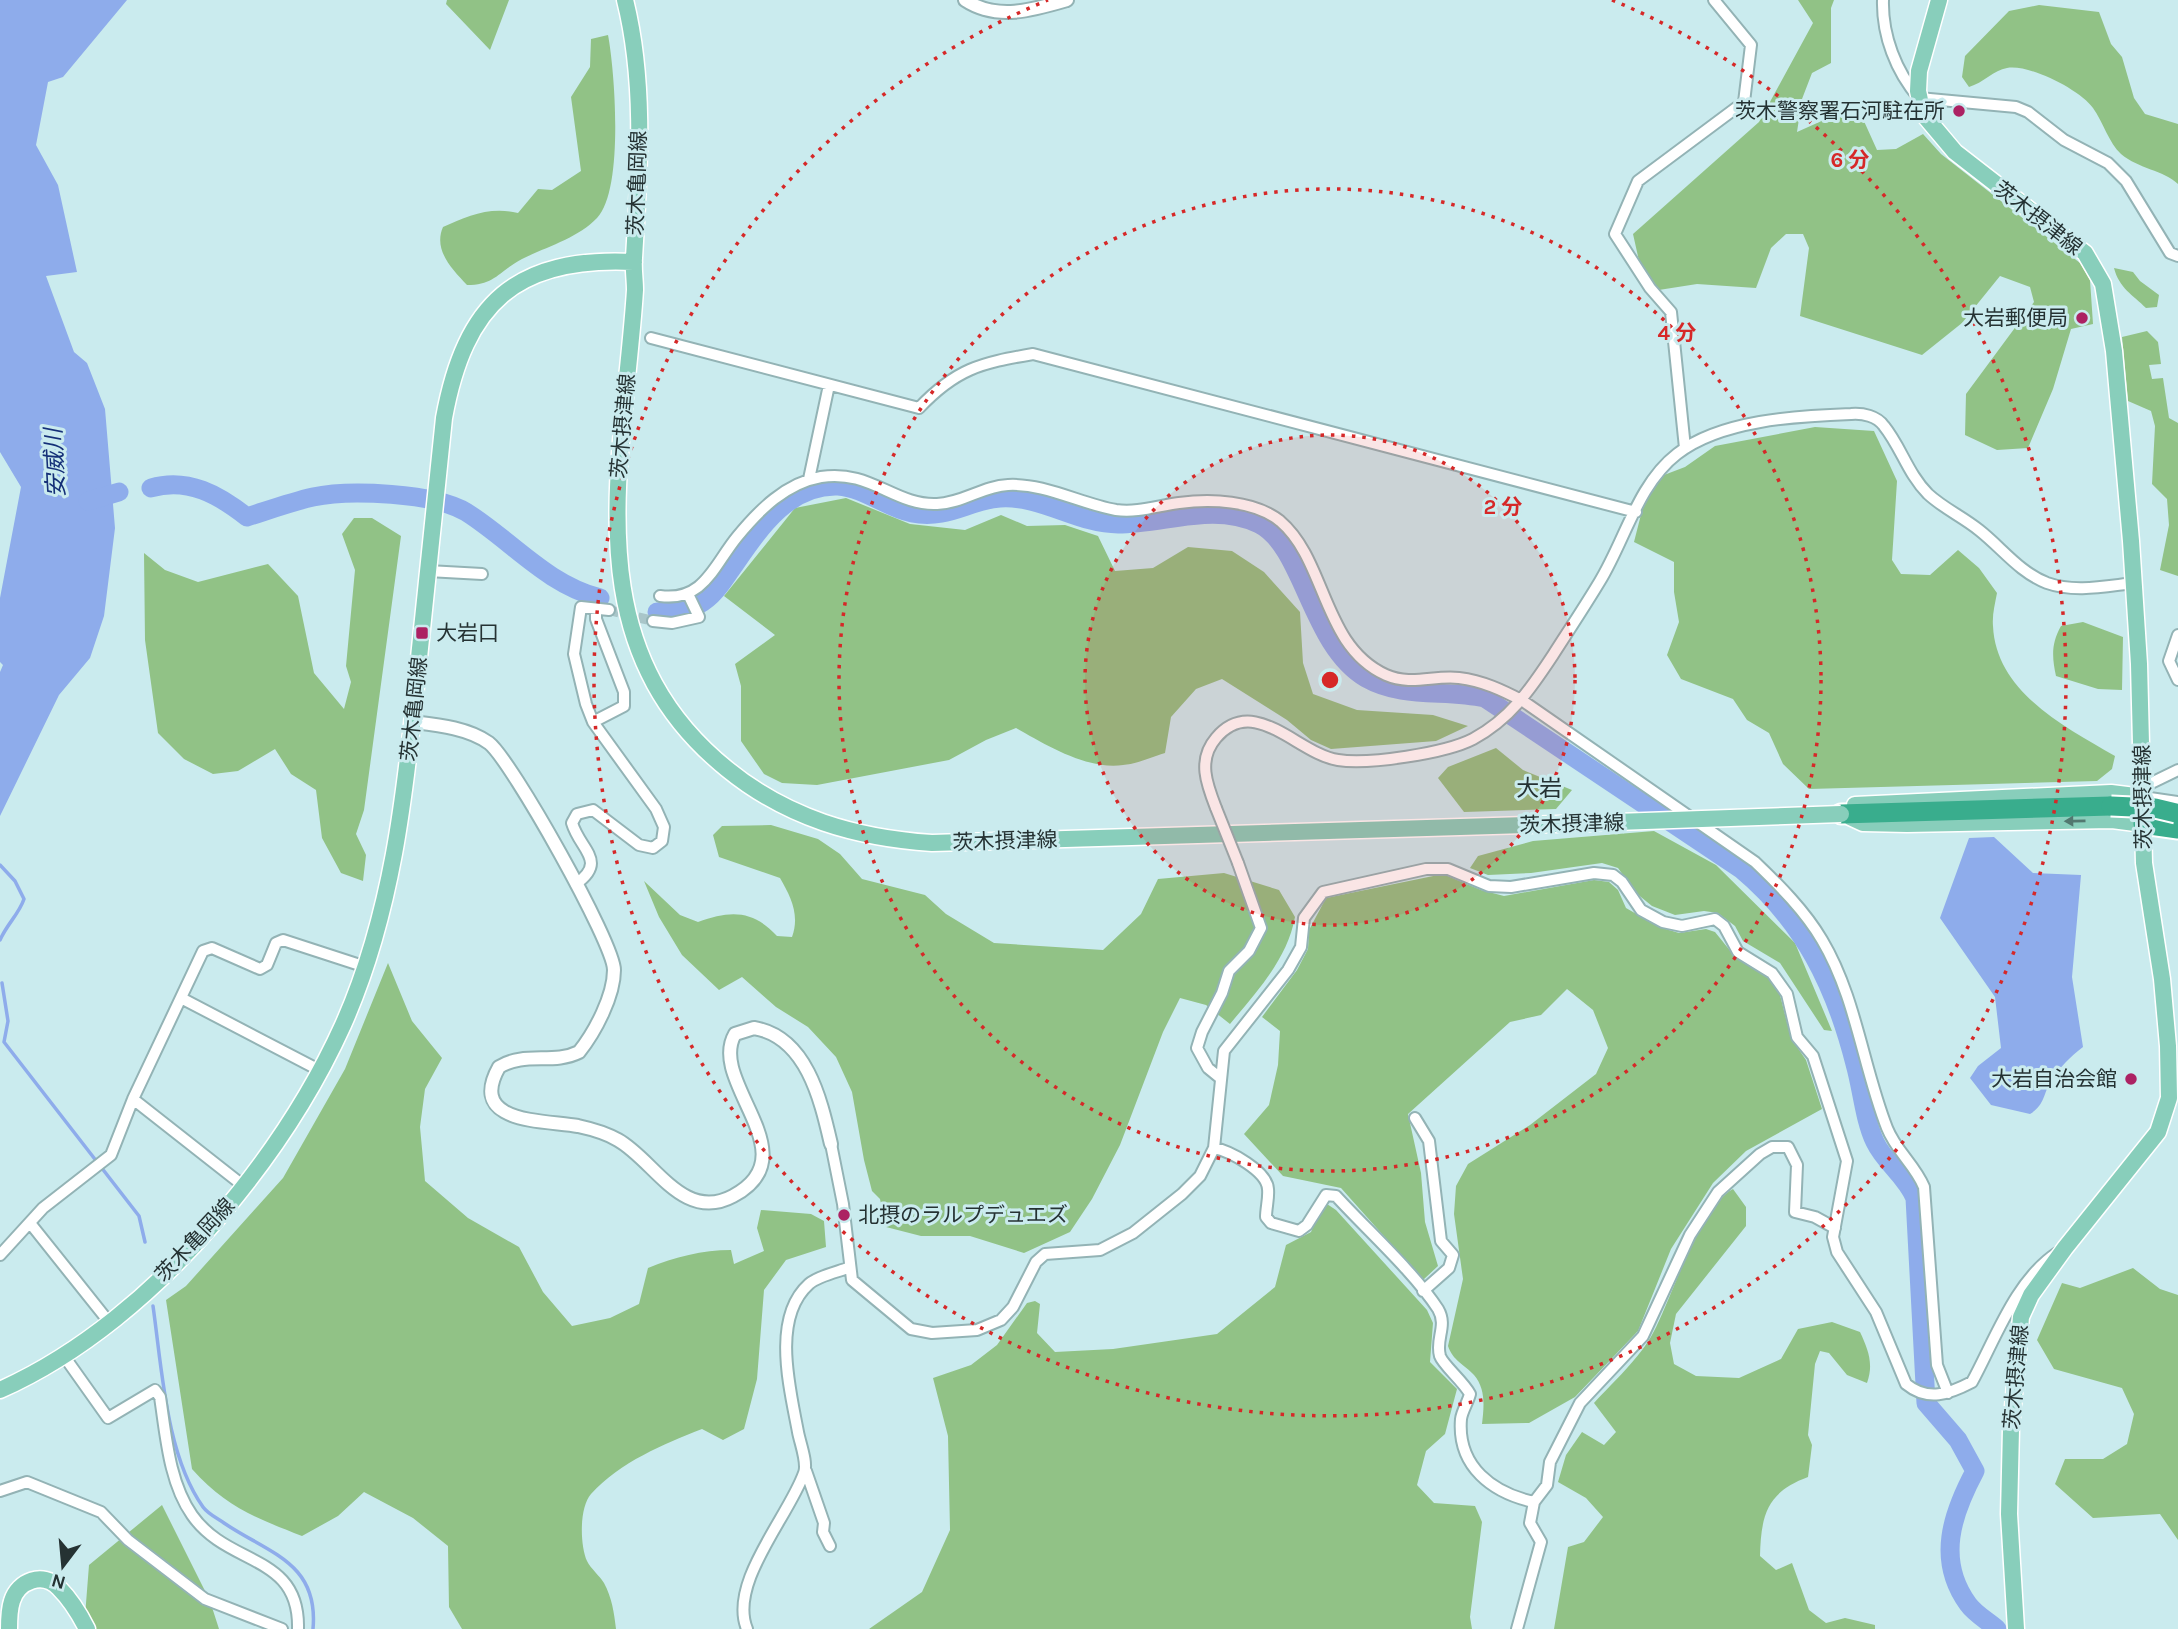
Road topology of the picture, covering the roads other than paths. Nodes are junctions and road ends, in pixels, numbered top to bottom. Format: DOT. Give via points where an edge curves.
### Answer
graph roads {
  1 [pos="625,0"];
  2 [pos="965,0"];
  3 [pos="1067,0"];
  4 [pos="1714,0"];
  5 [pos="1883,0"];
  6 [pos="1939,0"];
  7 [pos="1919,98"];
  8 [pos="2178,256"];
  9 [pos="634,262"];
  10 [pos="651,338"];
  11 [pos="829,385"];
  12 [pos="1685,449"];
  13 [pos="809,479"];
  14 [pos="1636,512"];
  15 [pos="428,571"];
  16 [pos="482,574"];
  17 [pos="2134,583"];
  18 [pos="660,596"];
  19 [pos="689,596"];
  20 [pos="596,608"];
  21 [pos="609,610"];
  22 [pos="653,621"];
  23 [pos="2178,635"];
  24 [pos="2178,680"];
  25 [pos="1521,703"];
  26 [pos="413,722"];
  27 [pos="593,722"];
  28 [pos="2178,770"];
  29 [pos="2143,792"];
  30 [pos="1939,811"];
  31 [pos="1841,814"];
  32 [pos="2177,814"];
  33 [pos="1737,819"];
  34 [pos="2143,824"];
  35 [pos="576,884"];
  36 [pos="366,967"];
  37 [pos="181,998"];
  38 [pos="321,1071"];
  39 [pos="1219,1077"];
  40 [pos="133,1100"];
  41 [pos="1415,1118"];
  42 [pos="831,1144"];
  43 [pos="1214,1147"];
  44 [pos="245,1187"];
  45 [pos="30,1223"];
  46 [pos="1835,1227"];
  47 [pos="2065,1248"];
  48 [pos="0,1255"];
  49 [pos="848,1268"];
  50 [pos="1423,1291"];
  51 [pos="109,1322"];
  52 [pos="64,1356"];
  53 [pos="0,1390"];
  54 [pos="1943,1395"];
  55 [pos="806,1471"];
  56 [pos="0,1491"];
  57 [pos="1534,1502"];
  58 [pos="830,1546"];
  59 [pos="9,1629"];
  60 [pos="88,1629"];
  61 [pos="282,1629"];
  62 [pos="298,1629"];
  63 [pos="747,1629"];
  64 [pos="1517,1629"];
  65 [pos="2015,1629"];
  1 -- 9 [label="main road, 茨木亀岡線" via="639,106"];
  2 -- 3 [label="street" via="1013,13"];
  4 -- 12 [label="street" via="1751,45 1744,102 1638,181 1615,234 1671,312"];
  5 -- 7 [label="street" via="1886,38"];
  6 -- 7 [label="main road, 茨木摂津線" via="1919,71"];
  7 -- 8 [label="street" via="2028,112 2064,140 2108,163 2126,181 2170,253"];
  7 -- 17 [label="main road, 茨木摂津線" via="1930,125 1955,152 2064,235 2095,267 2103,284 2114,351"];
  9 -- 15 [label="main road, 茨木亀岡線" via="584,261 551,268 523,280 481,318 457,362 444,418"];
  9 -- 33 [label="main road, 茨木摂津線, bridge" via="617,518 621,592 653,681 682,725 716,760 777,804 844,831 932,843"];
  10 -- 11 [label="street"];
  11 -- 13 [label="street"];
  11 -- 14 [label="street" via="919,408 945,381 975,367 1033,354"];
  12 -- 14 [label="street" via="1654,477"];
  12 -- 17 [label="street" via="1718,432 1790,417 1872,416 1884,425 1928,494 1980,530 2025,572 2048,584 2074,589"];
  13 -- 19 [label="street" via="775,497"];
  13 -- 25 [label="street" via="855,477 925,503 950,503 1009,485 1133,512 1199,501 1248,506 1289,530 1350,647 1367,663 1387,675 1415,682 1457,678 1492,685"];
  14 -- 25 [label="street" via="1601,580"];
  15 -- 16 [label="street"];
  15 -- 26 [label="main road, 茨木亀岡線"];
  17 -- 29 [label="main road, 茨木摂津線"];
  18 -- 19 [label="street"];
  19 -- 22 [label="street" via="699,617 663,624"];
  20 -- 21 [label="street"];
  20 -- 27 [label="street" via="581,607 574,654"];
  20 -- 27 [label="street" via="624,692 624,706"];
  23 -- 24 [label="street" via="2169,661"];
  25 -- 39 [label="street, bridge" via="1468,741 1437,752 1348,761 1319,755 1262,722 1243,721 1221,733 1207,754 1206,781 1261,928 1249,951 1229,971 1202,1032 1198,1048 1208,1068"];
  25 -- 54 [label="street" via="1755,862 1821,938 1844,989 1892,1141 1924,1187"];
  26 -- 35 [label="street" via="468,733 489,744 510,769"];
  26 -- 36 [label="main road, 茨木亀岡線" via="394,854"];
  27 -- 35 [label="street" via="656,809 664,828 662,841 653,848 639,845 593,810 577,814 572,823 575,834 592,864 589,875"];
  28 -- 29 [label="street"];
  29 -- 30 [label="main road"];
  29 -- 32 [label="street"];
  29 -- 34 [label="main road, 茨木摂津線"];
  30 -- 31 [label="highway"];
  30 -- 32 [label="highway, bridge" via="2111,806"];
  30 -- 33 [label="main road, bridge" via="1774,811"];
  34 -- 30 [label="main road, one-way"];
  31 -- 33 [label="main road, 茨木摂津線, bridge"];
  32 -- 34 [label="highway"];
  34 -- 47 [label="main road, 茨木摂津線" via="2168,1046 2168,1107 2146,1151"];
  35 -- 42 [label="street" via="614,961 611,991 579,1052 560,1058 525,1057 499,1067 492,1079 496,1105 510,1117 576,1126 616,1139 675,1191 704,1202 719,1202 745,1188 760,1163 759,1128 730,1060 735,1034 754,1028 779,1040 808,1071 821,1099"];
  36 -- 37 [label="street" via="283,940 276,943 267,965 260,969 212,948 203,951"];
  36 -- 38 [label="main road, 茨木亀岡線"];
  37 -- 38 [label="street"];
  37 -- 40 [label="street"];
  38 -- 44 [label="main road, 茨木亀岡線"];
  39 -- 43 [label="street"];
  39 -- 46 [label="street" via="1224,1051 1288,970 1301,947 1304,918 1323,891 1426,869 1448,869 1489,886 1511,887 1594,873 1613,875 1641,910 1663,922 1682,926 1715,919 1738,952 1772,973 1787,994 1797,1037 1813,1056 1847,1161"];
  40 -- 44 [label="street"];
  40 -- 45 [label="street" via="111,1155"];
  41 -- 50 [label="street" via="1429,1141 1441,1241 1453,1255 1449,1268"];
  42 -- 49 [label="street" via="843,1204"];
  43 -- 49 [label="street" via="1200,1176 1133,1233 1100,1250 1045,1254 1036,1262 1013,1307 1001,1320 977,1330 932,1333 911,1329 852,1280"];
  43 -- 50 [label="street" via="1231,1151 1264,1176 1269,1188 1266,1217 1271,1223 1299,1231 1326,1195 1336,1196"];
  44 -- 51 [label="main road, 茨木亀岡線" via="195,1245"];
  45 -- 48 [label="street"];
  45 -- 51 [label="street"];
  46 -- 54 [label="street" via="1837,1252 1876,1312 1906,1384 1915,1391"];
  46 -- 57 [label="street" via="1796,1212 1797,1165 1788,1147 1772,1147 1760,1154 1718,1192 1690,1235 1643,1336 1580,1403 1550,1462 1547,1485"];
  47 -- 54 [label="street" via="2044,1262 2014,1304 1972,1382"];
  47 -- 65 [label="main road, 茨木摂津線" via="2031,1295 2018,1331 2009,1514"];
  49 -- 55 [label="street" via="810,1282 794,1302 787,1333 791,1394"];
  50 -- 57 [label="street" via="1444,1325 1441,1359 1463,1380 1470,1394 1461,1417 1469,1461 1480,1478 1497,1490"];
  51 -- 52 [label="main road, 茨木亀岡線"];
  52 -- 53 [label="main road, 茨木亀岡線"];
  52 -- 62 [label="street" via="108,1419 155,1390 179,1492 191,1514 204,1530 286,1581 295,1597"];
  55 -- 58 [label="street"];
  55 -- 63 [label="street" via="744,1596 742,1617"];
  56 -- 61 [label="street" via="27,1482 101,1512 128,1540 205,1599"];
  57 -- 64 [label="street" via="1530,1523 1541,1542"];
  59 -- 60 [label="main road" via="12,1601 33,1579 58,1586"];
}
